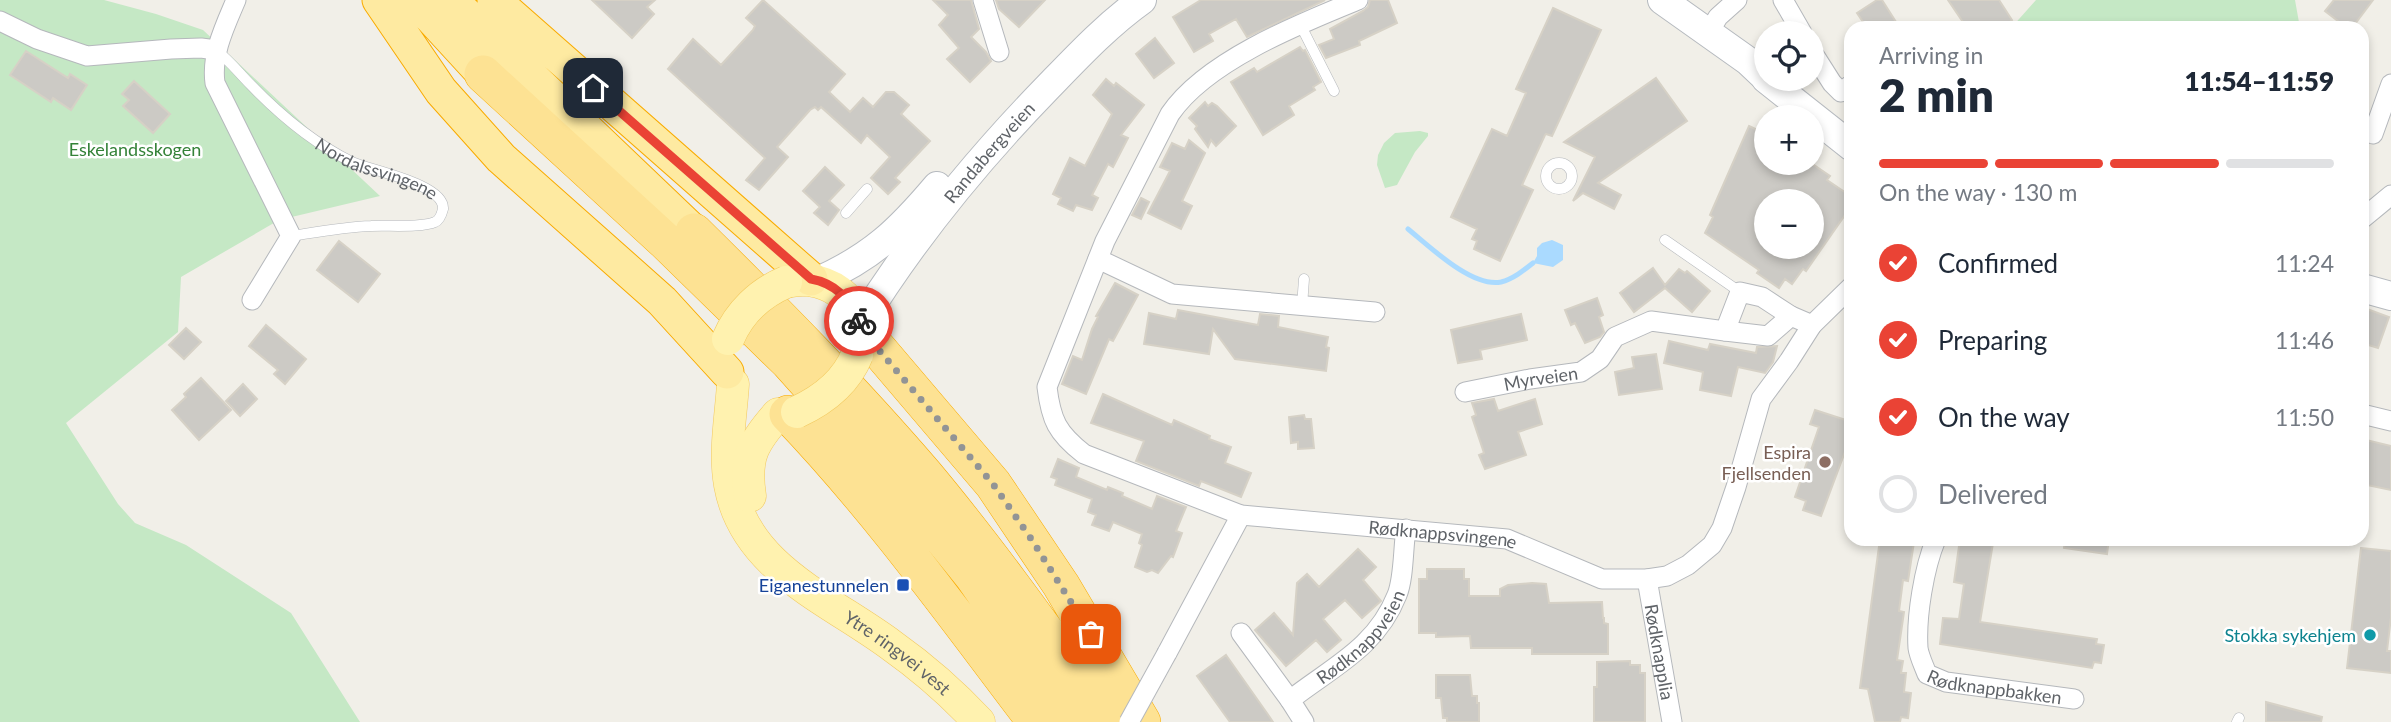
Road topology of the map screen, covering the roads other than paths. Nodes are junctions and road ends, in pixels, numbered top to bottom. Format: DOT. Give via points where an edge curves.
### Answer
graph roads {
  1 [pos="236,0"];
  2 [pos="379,0"];
  3 [pos="415,0"];
  4 [pos="450,0"];
  5 [pos="494,0"];
  6 [pos="984,0"];
  7 [pos="1125,0"];
  8 [pos="1142,0"];
  9 [pos="1358,0"];
  10 [pos="1662,0"];
  11 [pos="1737,0"];
  12 [pos="1783,0"];
  13 [pos="0,21"];
  14 [pos="1795,21"];
  15 [pos="1300,24"];
  16 [pos="1709,32"];
  17 [pos="216,50"];
  18 [pos="999,52"];
  19 [pos="1754,67"];
  20 [pos="1824,70"];
  21 [pos="483,74"];
  22 [pos="2391,84"];
  23 [pos="1844,90"];
  24 [pos="1334,91"];
  25 [pos="1784,91"];
  26 [pos="1800,91"];
  27 [pos="1844,121"];
  28 [pos="2369,128"];
  29 [pos="1844,140"];
  30 [pos="867,189"];
  31 [pos="2391,195"];
  32 [pos="846,213"];
  33 [pos="2369,213"];
  34 [pos="694,232"];
  35 [pos="291,236"];
  36 [pos="1665,240"];
  37 [pos="1098,259"];
  38 [pos="1304,279"];
  39 [pos="805,281"];
  40 [pos="2369,290"];
  41 [pos="1740,292"];
  42 [pos="1844,294"];
  43 [pos="2391,296"];
  44 [pos="253,299"];
  45 [pos="1303,306"];
  46 [pos="1375,312"];
  47 [pos="1791,316"];
  48 [pos="1812,325"];
  49 [pos="1726,331"];
  50 [pos="859,336"];
  51 [pos="730,378"];
  52 [pos="1465,392"];
  53 [pos="2369,416"];
  54 [pos="2391,421"];
  55 [pos="791,422"];
  56 [pos="1241,515"];
  57 [pos="1406,529"];
  58 [pos="1934,546"];
  59 [pos="776,565"];
  60 [pos="1647,579"];
  61 [pos="1241,633"];
  62 [pos="971,655"];
  63 [pos="1012,690"];
  64 [pos="2074,699"];
  65 [pos="1290,700"];
  66 [pos="979,722"];
  67 [pos="1036,722"];
  68 [pos="1075,722"];
  69 [pos="1111,722"];
  70 [pos="1129,722"];
  71 [pos="1142,722"];
  72 [pos="1304,722"];
  73 [pos="1672,722"];
  1 -- 17 [label="street"];
  2 -- 51 [label="highway" via="441,91 501,158 662,301"];
  3 -- 21 [label="highway"];
  4 -- 34 [label="highway"];
  5 -- 39 [label="highway"];
  6 -- 18 [label="street"];
  7 -- 39 [label="main road, Randabergveien" via="1018,95 888,240 871,253"];
  8 -- 50 [label="main road, Randabergveien" via="1076,58 967,176 894,272"];
  9 -- 15 [label="street, Rødknappsvingene"];
  10 -- 16 [label="main road"];
  11 -- 16 [label="street"];
  12 -- 14 [label="street"];
  13 -- 17 [label="street" via="88,56"];
  15 -- 24 [label="lane"];
  15 -- 37 [label="street, Rødknappsvingene" via="1213,72 1180,99"];
  16 -- 19 [label="main road"];
  17 -- 35 [label="street" via="215,83"];
  17 -- 35 [label="lane, Nordalssvingene" via="326,150 428,188 440,196 443,206 435,222"];
  20 -- 23 [label="street"];
  21 -- 68 [label="highway" via="797,371 973,576"];
  22 -- 28 [label="street"];
  25 -- 29 [label="main road"];
  26 -- 27 [label="main road"];
  30 -- 32 [label="lane"];
  31 -- 33 [label="street"];
  34 -- 69 [label="highway" via="809,346 927,478"];
  35 -- 44 [label="street"];
  36 -- 41 [label="lane"];
  37 -- 45 [label="street" via="1172,294"];
  37 -- 56 [label="street, Rødknappsvingene" via="1047,387 1056,427 1084,454"];
  38 -- 45 [label="lane"];
  39 -- 50 [label="main road" via="842,294 853,308"];
  39 -- 51 [label="main road, bridge" via="769,290 736,322 726,354"];
  40 -- 43 [label="main road"];
  41 -- 47 [label="street" via="1762,297"];
  41 -- 49 [label="street"];
  42 -- 48 [label="street, Rødknappsvingene"];
  45 -- 46 [label="street"];
  47 -- 48 [label="street"];
  47 -- 49 [label="street, Myrveien" via="1768,336"];
  48 -- 60 [label="street, Rødknappsvingene" via="1760,399 1737,487 1712,545 1667,576"];
  49 -- 52 [label="street, Myrveien" via="1651,321 1615,337 1600,359 1581,372"];
  50 -- 55 [label="main road, bridge" via="850,370"];
  50 -- 71 [label="highway" via="993,484 1061,585"];
  51 -- 55 [label="main road" via="749,402"];
  51 -- 59 [label="main road, Ytre ringvei vest" via="727,463 732,494 744,528"];
  53 -- 54 [label="street"];
  55 -- 59 [label="main road, Ytre ringvei vest" via="759,435 748,471 752,510"];
  55 -- 63 [label="highway" via="880,518"];
  56 -- 57 [label="street, Rødknappsvingene"];
  56 -- 70 [label="street, bridge"];
  57 -- 60 [label="street, Rødknappsvingene" via="1507,539 1602,579"];
  57 -- 65 [label="street, Rødknappveien" via="1398,593 1372,638"];
  58 -- 64 [label="street, Rødknappbakken" via="1919,622 1918,650 1927,674 1946,682"];
  59 -- 66 [label="main road, Ytre ringvei vest" via="892,645"];
  60 -- 73 [label="street, Rødknapplia"];
  61 -- 65 [label="street"];
  62 -- 63 [label="lane"];
  63 -- 67 [label="highway"];
  65 -- 72 [label="street"];
}
